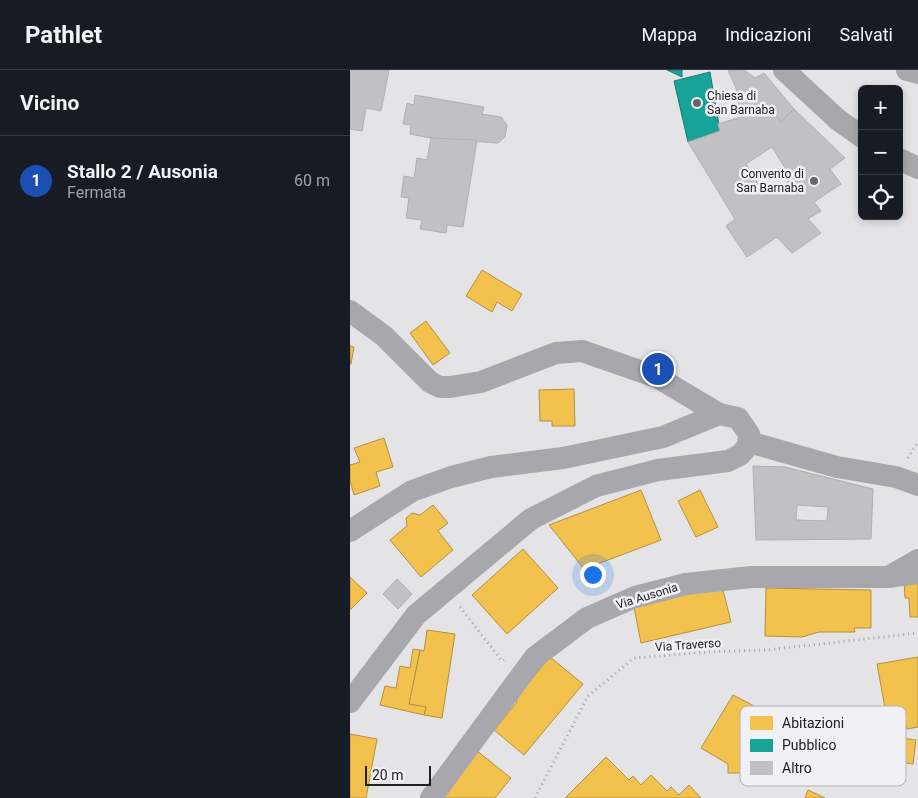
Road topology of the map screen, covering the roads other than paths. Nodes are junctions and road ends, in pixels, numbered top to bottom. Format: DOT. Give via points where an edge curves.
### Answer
graph roads {
  1 [pos="784,70"];
  2 [pos="907,70"];
  3 [pos="918,72"];
  4 [pos="858,134"];
  5 [pos="903,161"];
  6 [pos="918,168"];
  7 [pos="350,311"];
  8 [pos="720,414"];
  9 [pos="749,442"];
  10 [pos="918,486"];
  11 [pos="350,531"];
  12 [pos="918,560"];
  13 [pos="918,573"];
  14 [pos="888,577"];
  15 [pos="350,702"];
  16 [pos="431,798"];
  1 -- 4 [label="street" via="837,120"];
  2 -- 3 [label="street"];
  5 -- 6 [label="street"];
  7 -- 8 [label="street" via="384,336 430,382 440,387 481,382 556,352 582,351 657,377"];
  8 -- 9 [label="street" via="742,421 749,434"];
  8 -- 11 [label="street" via="663,437 451,477 412,491"];
  9 -- 10 [label="street" via="837,466 896,477"];
  9 -- 15 [label="street" via="733,459 658,470 580,492 531,519 416,615"];
  12 -- 14 [label="street, Via Ausonia"];
  13 -- 14 [label="street, Via Ausonia"];
  14 -- 16 [label="street, Via Ausonia" via="751,577 686,584 635,597 587,618 535,657"];
}
